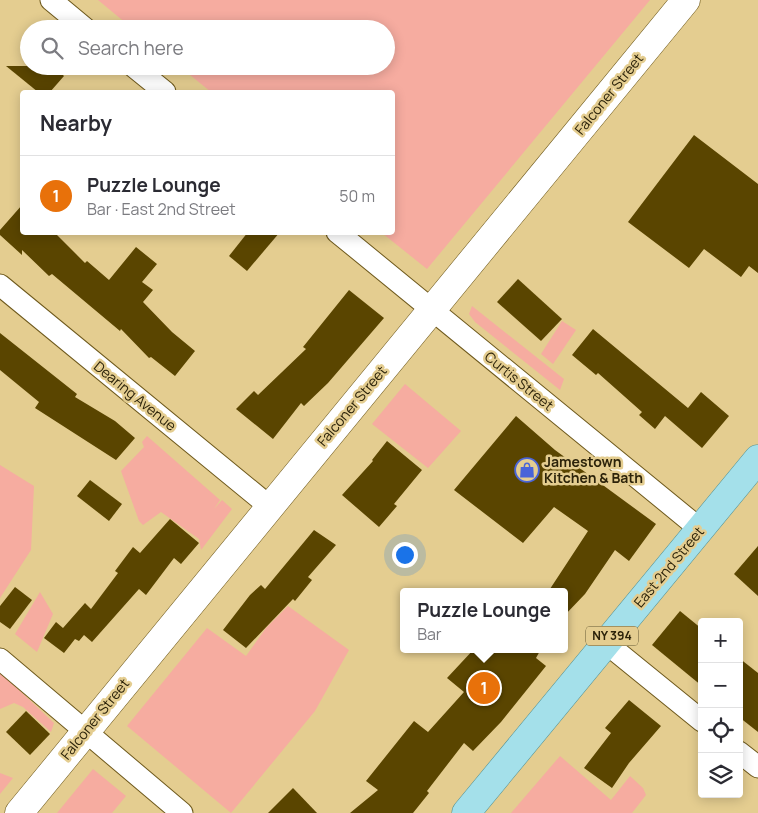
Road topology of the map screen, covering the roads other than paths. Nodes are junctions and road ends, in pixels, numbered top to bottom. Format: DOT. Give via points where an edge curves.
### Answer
graph roads {
  1 [pos="51,0"];
  2 [pos="686,0"];
  3 [pos="75,20"];
  4 [pos="144,75"];
  5 [pos="163,90"];
  6 [pos="341,235"];
  7 [pos="0,285"];
  8 [pos="432,310"];
  9 [pos="758,459"];
  10 [pos="269,506"];
  11 [pos="700,529"];
  12 [pos="606,643"];
  13 [pos="0,659"];
  14 [pos="698,718"];
  15 [pos="84,732"];
  16 [pos="740,753"];
  17 [pos="758,767"];
  18 [pos="19,813"];
  19 [pos="182,813"];
  20 [pos="466,813"];
  1 -- 3 [label="street"];
  2 -- 8 [label="street, Falconer Street"];
  4 -- 5 [label="street"];
  6 -- 8 [label="street, Curtis Street"];
  7 -- 10 [label="street, Dearing Avenue"];
  8 -- 10 [label="street, Falconer Street"];
  8 -- 11 [label="street, Curtis Street"];
  9 -- 11 [label="main road, East 2nd Street / NY 394"];
  10 -- 15 [label="street, Falconer Street"];
  11 -- 12 [label="main road, East 2nd Street / NY 394"];
  12 -- 14 [label="street"];
  12 -- 20 [label="main road, East 2nd Street / NY 394"];
  13 -- 15 [label="street"];
  15 -- 18 [label="street, Falconer Street"];
  15 -- 19 [label="street"];
  16 -- 17 [label="street"];
}
